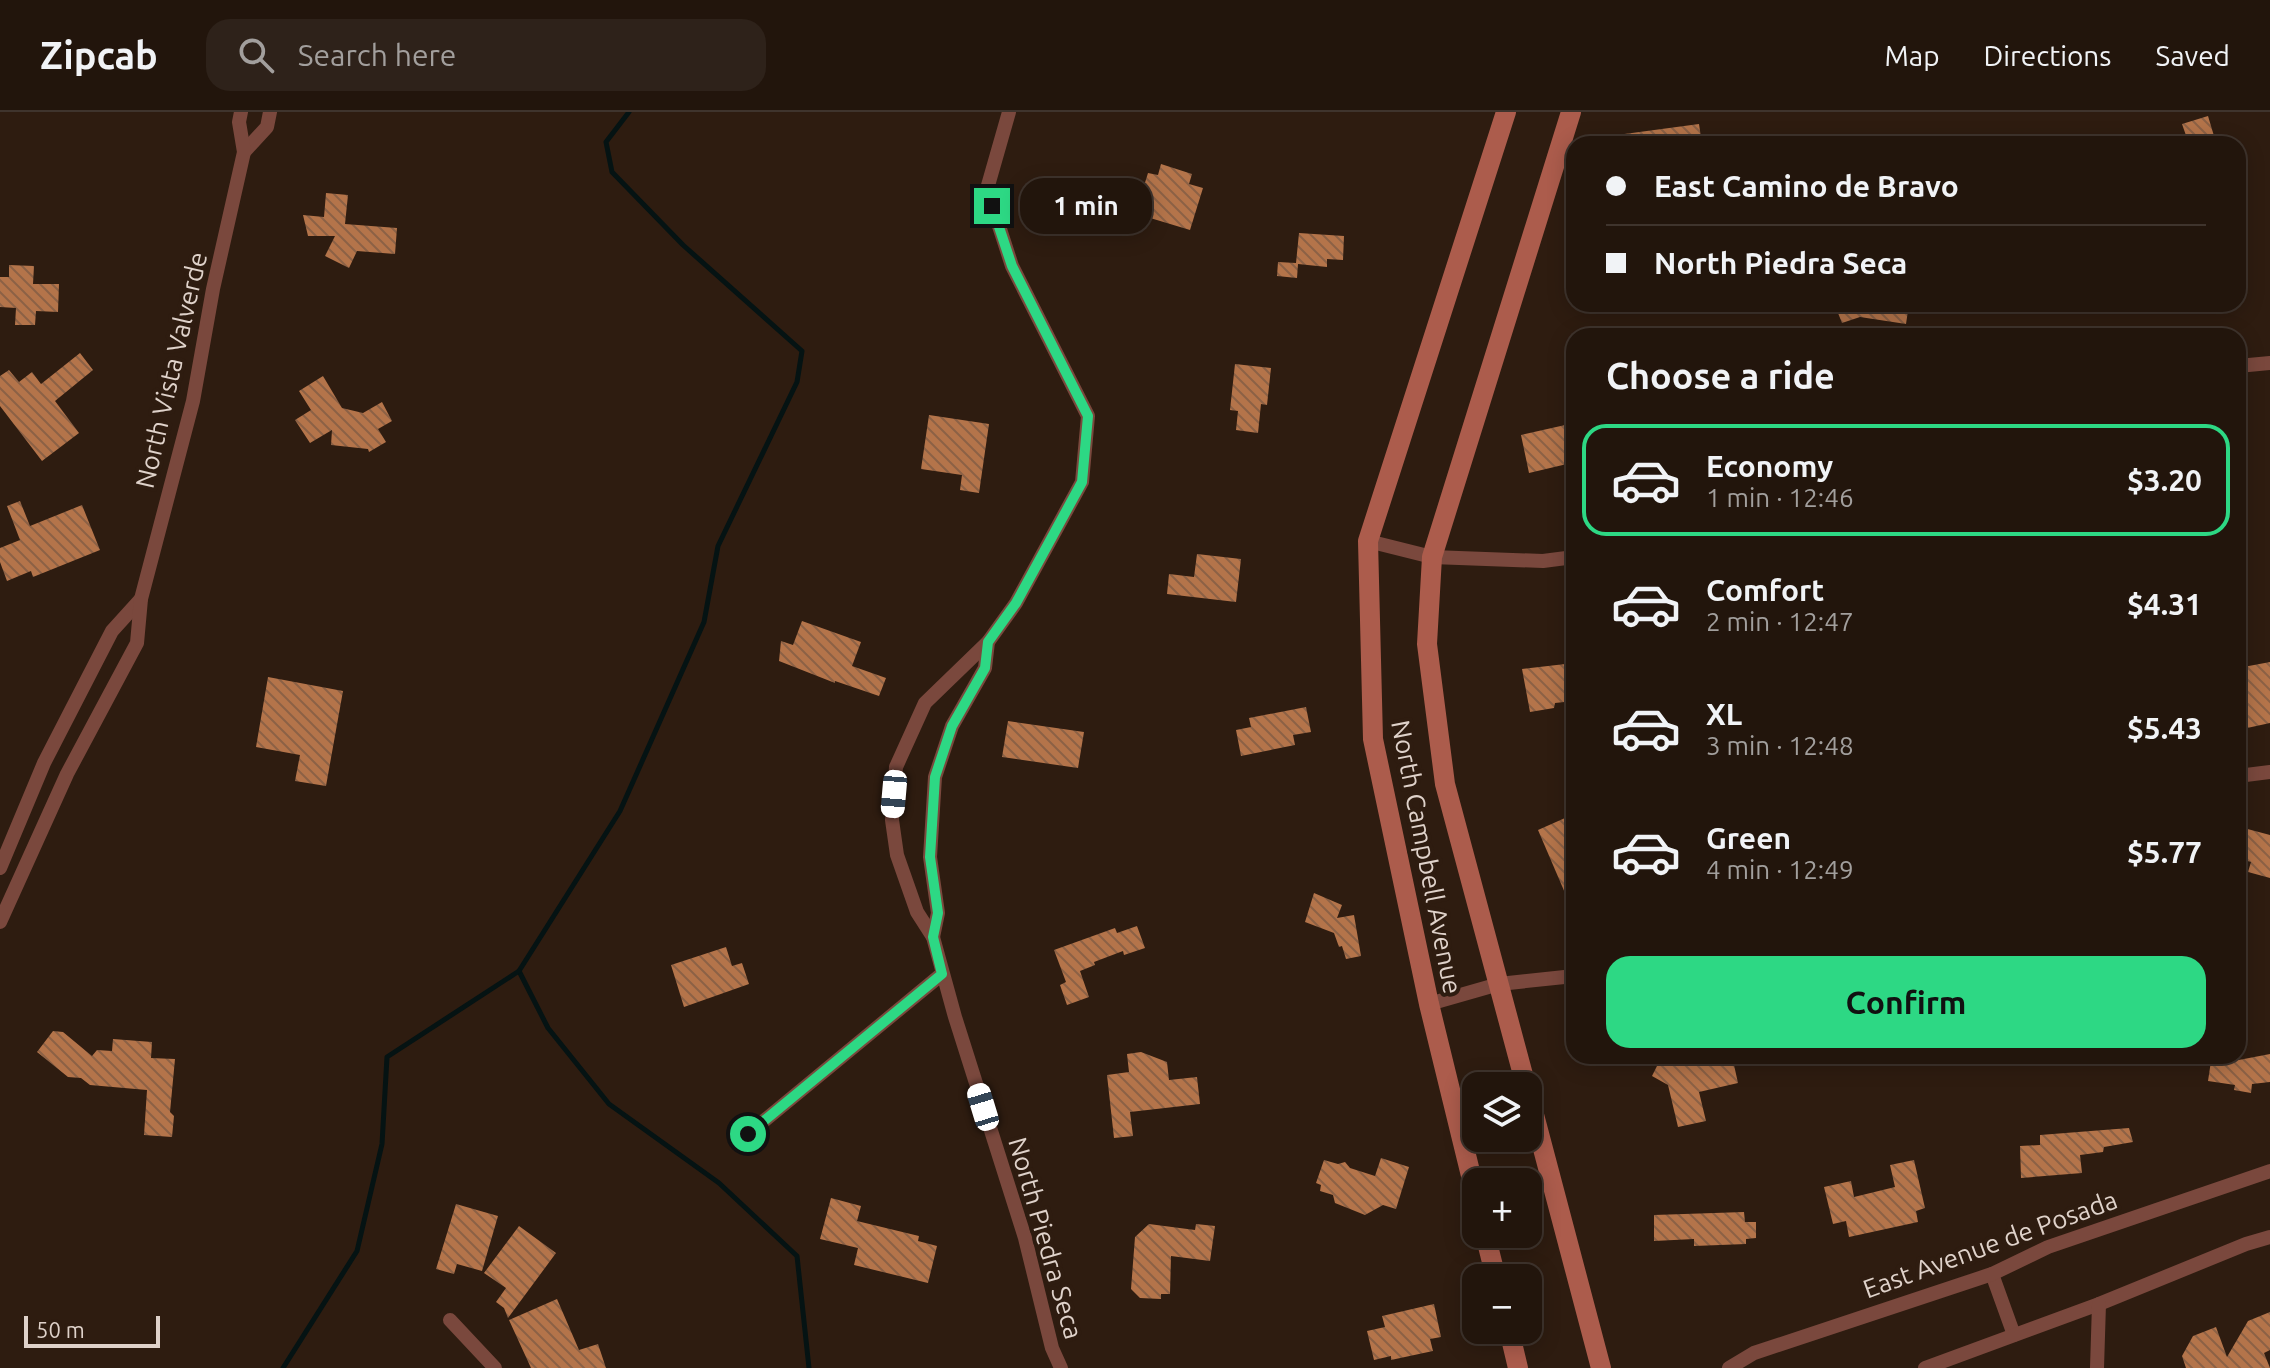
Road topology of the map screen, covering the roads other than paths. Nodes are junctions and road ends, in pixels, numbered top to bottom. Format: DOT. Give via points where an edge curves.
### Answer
graph roads {
  1 [pos="241,112"];
  2 [pos="270,112"];
  3 [pos="1009,112"];
  4 [pos="1506,112"];
  5 [pos="1571,112"];
  6 [pos="244,152"];
  7 [pos="2270,363"];
  8 [pos="2246,365"];
  9 [pos="1368,541"];
  10 [pos="1432,557"];
  11 [pos="1566,558"];
  12 [pos="141,599"];
  13 [pos="988,642"];
  14 [pos="2270,772"];
  15 [pos="2246,775"];
  16 [pos="0,868"];
  17 [pos="0,922"];
  18 [pos="933,937"];
  19 [pos="942,974"];
  20 [pos="1566,977"];
  21 [pos="1499,984"];
  22 [pos="1429,1004"];
  23 [pos="1522,1072"];
  24 [pos="748,1134"];
  25 [pos="1542,1145"];
  26 [pos="1469,1168"];
  27 [pos="2270,1171"];
  28 [pos="2270,1237"];
  29 [pos="1992,1274"];
  30 [pos="2099,1304"];
  31 [pos="450,1320"];
  32 [pos="2014,1335"];
  33 [pos="1512,1344"];
  34 [pos="495,1368"];
  35 [pos="1061,1368"];
  36 [pos="1518,1368"];
  37 [pos="1601,1368"];
  38 [pos="1729,1368"];
  39 [pos="1925,1368"];
  40 [pos="2097,1368"];
  1 -- 6 [label="street, North Vista Valverde"];
  2 -- 6 [label="street, North Vista Valverde" via="267,127"];
  3 -- 13 [label="street, North Piedra Seca" via="987,189 1012,266 1088,416 1082,482 1016,603"];
  4 -- 9 [label="main road, North Campbell Avenue"];
  5 -- 10 [label="main road, North Campbell Avenue"];
  6 -- 12 [label="street, North Vista Valverde" via="193,401"];
  7 -- 8 [label="street"];
  9 -- 10 [label="street"];
  9 -- 22 [label="main road, North Campbell Avenue" via="1373,739"];
  10 -- 11 [label="street"];
  10 -- 21 [label="main road, North Campbell Avenue" via="1427,644 1445,784"];
  12 -- 16 [label="street, North Vista Valverde" via="112,631 98,657 44,763"];
  12 -- 17 [label="street, North Vista Valverde" via="137,643 67,774"];
  13 -- 18 [label="street, North Piedra Seca" via="985,668 952,726 935,777 930,857 938,913"];
  13 -- 18 [label="street, North Piedra Seca" via="925,703 896,767 892,820 897,855 917,912"];
  14 -- 15 [label="street"];
  18 -- 19 [label="street, North Piedra Seca"];
  19 -- 24 [label="street"];
  19 -- 35 [label="street, North Piedra Seca"];
  20 -- 21 [label="street"];
  21 -- 22 [label="street"];
  21 -- 23 [label="main road, North Campbell Avenue"];
  22 -- 26 [label="main road, North Campbell Avenue"];
  25 -- 37 [label="main road"];
  27 -- 29 [label="street, East Avenue de Posada" via="2048,1247"];
  28 -- 30 [label="street"];
  29 -- 32 [label="street"];
  29 -- 38 [label="street, East Avenue de Posada" via="1754,1353"];
  30 -- 32 [label="street"];
  30 -- 40 [label="street"];
  31 -- 34 [label="street"];
  32 -- 39 [label="street"];
  33 -- 36 [label="main road"];
}
